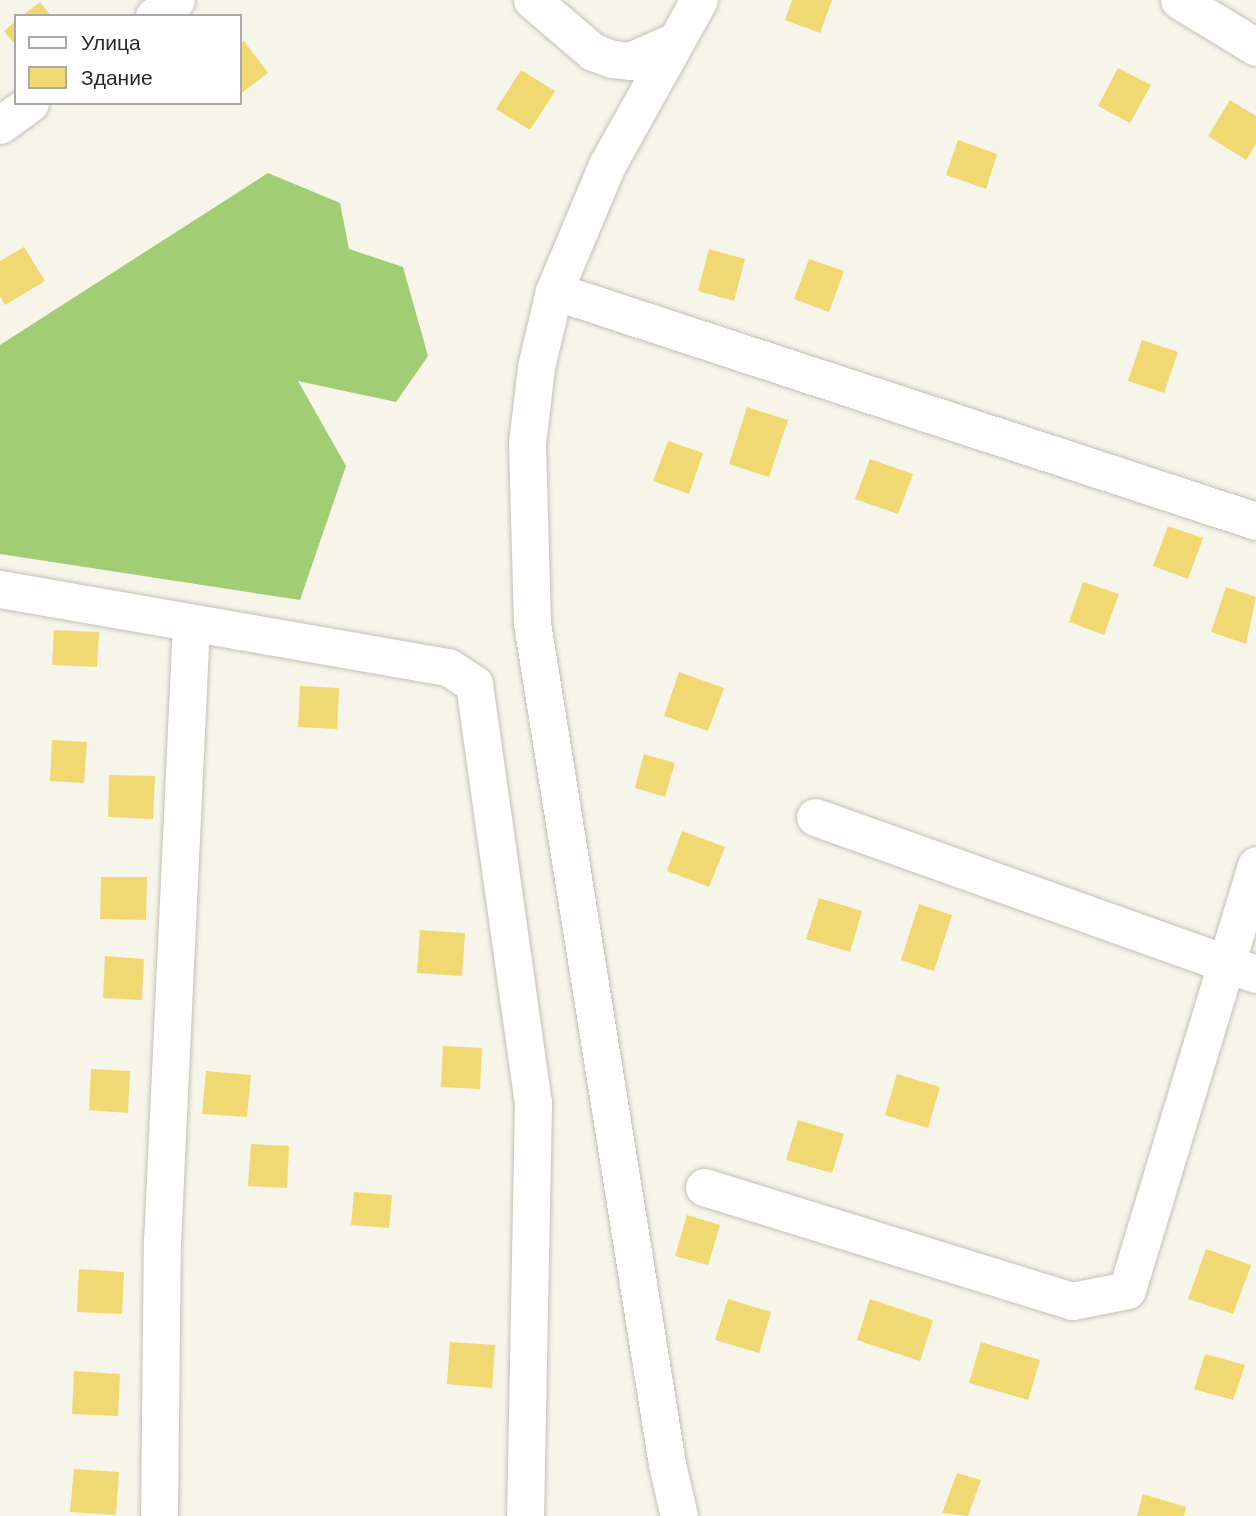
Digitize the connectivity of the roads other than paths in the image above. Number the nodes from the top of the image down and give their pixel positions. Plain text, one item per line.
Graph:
1 (176, 0) edge
2 (531, 0) edge
3 (699, 0) edge
4 (1179, 0) edge
5 (156, 14) edge
6 (675, 41) junction
7 (1256, 47) edge
8 (27, 105) edge
9 (0, 125) edge
10 (554, 290) junction
11 (1256, 521) edge
12 (0, 589) edge
13 (191, 622) junction
14 (815, 817) dead end
15 (1256, 865) edge
16 (1240, 969) edge
17 (704, 1187) dead end
18 (159, 1516) edge
19 (525, 1516) edge
20 (679, 1516) edge

1 - 5 street
2 - 6 street
3 - 6 street
4 - 7 street
6 - 10 street
8 - 9 street
10 - 11 street
10 - 20 street
12 - 13 street
13 - 18 street
13 - 19 street
14 - 16 street
15 - 16 street
16 - 17 street

